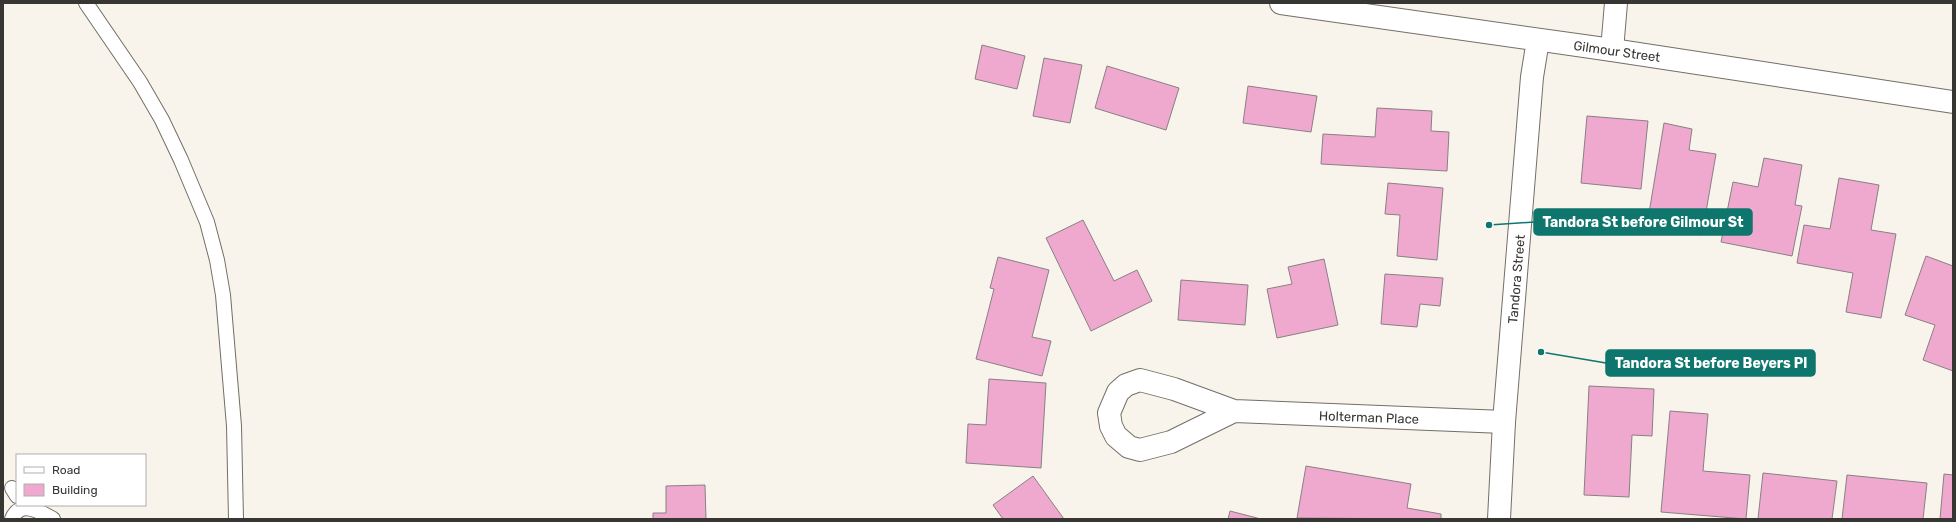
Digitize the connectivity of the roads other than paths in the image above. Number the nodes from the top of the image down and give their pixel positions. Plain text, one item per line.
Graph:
1 (86, 3) edge
2 (1281, 3) edge
3 (1616, 3) edge
4 (1538, 40) junction
5 (1612, 50) junction
6 (1953, 102) edge
7 (1234, 411) junction
8 (1504, 422) junction
9 (23, 507) edge
10 (12, 519) edge
11 (53, 519) edge
12 (236, 519) edge
13 (1499, 519) edge

1 - 12 lane
2 - 4 street, Gilmour Street
3 - 5 street
4 - 5 street, Gilmour Street
4 - 8 street, Tandora Street
5 - 6 street, Gilmour Street
7 - 7 street, Holterman Place
7 - 8 street, Holterman Place
8 - 13 street, Tandora Street
9 - 10 lane
9 - 11 lane

